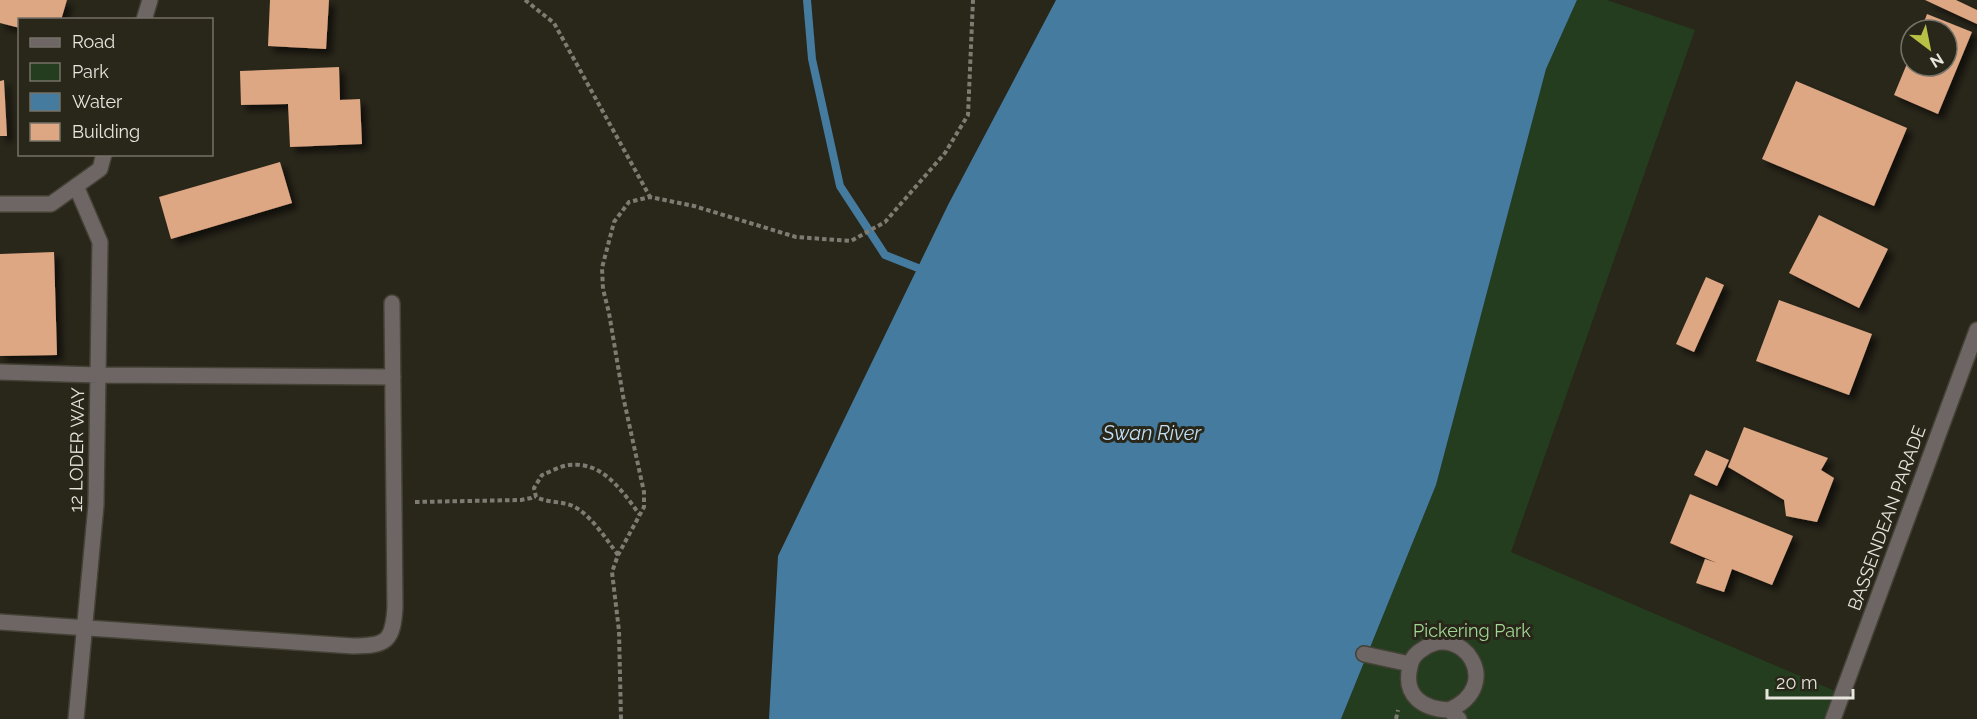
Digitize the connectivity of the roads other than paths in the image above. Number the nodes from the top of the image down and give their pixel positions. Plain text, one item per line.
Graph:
1 (150, 0) edge
2 (145, 18) edge
3 (104, 156) edge
4 (76, 186) junction
5 (0, 204) edge
6 (392, 303) dead end
7 (1977, 330) edge
8 (0, 372) edge
9 (98, 375) junction
10 (393, 377) junction
11 (0, 622) edge
12 (86, 627) junction
13 (1364, 654) dead end
14 (1410, 664) junction
15 (1454, 714) edge
16 (76, 719) edge
17 (1833, 719) edge

1 - 2 street
3 - 4 street
4 - 5 street
4 - 9 street, 12 LODER WAY
6 - 10 street
7 - 17 street, BASSENDEAN PARADE
8 - 9 street
9 - 10 street
9 - 12 street, 12 LODER WAY
10 - 12 street
11 - 12 street
12 - 16 street, 12 LODER WAY
13 - 14 street
14 - 15 street
14 - 15 street

